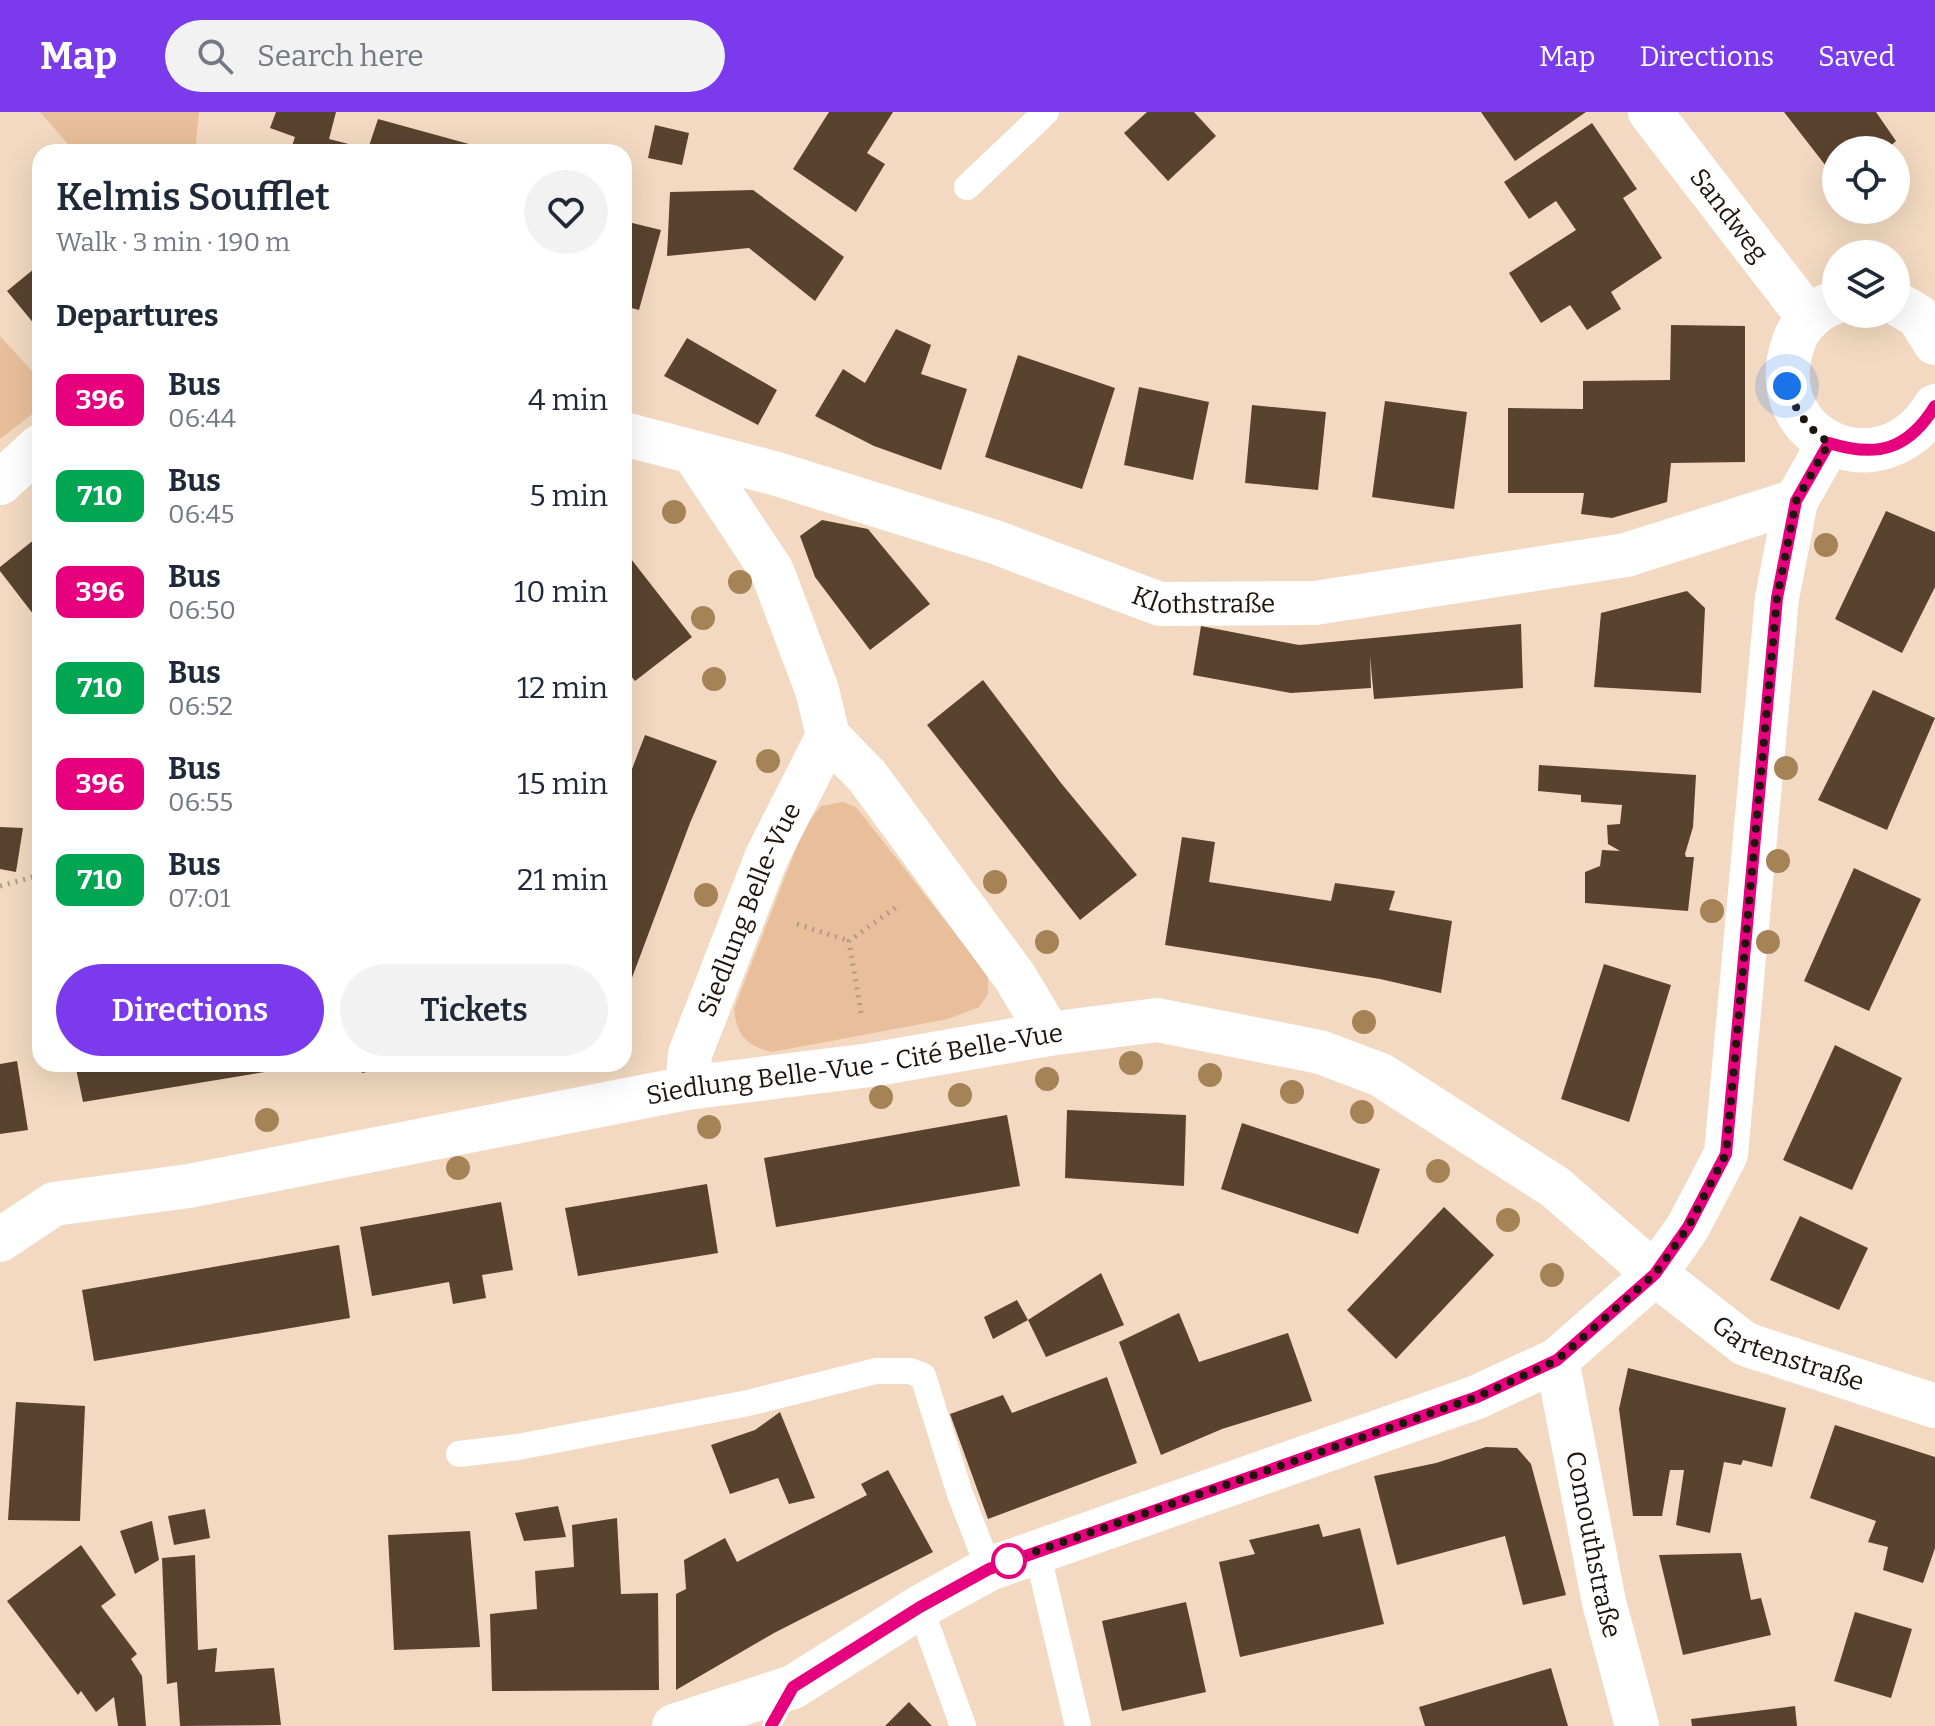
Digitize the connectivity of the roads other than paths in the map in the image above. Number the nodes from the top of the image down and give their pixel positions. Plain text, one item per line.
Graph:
1 (1046, 112) edge
2 (1650, 112) edge
3 (967, 187) dead end
4 (1822, 310) edge
5 (1935, 406) edge
6 (632, 436) edge
7 (1829, 443) junction
8 (693, 452) junction
9 (32, 453) edge
10 (0, 483) edge
11 (1796, 501) junction
12 (828, 736) junction
13 (1049, 1034) junction
14 (687, 1088) junction
15 (0, 1240) edge
16 (1655, 1274) junction
17 (1557, 1360) junction
18 (1935, 1406) edge
19 (459, 1454) dead end
20 (1037, 1551) junction
21 (989, 1569) junction
22 (920, 1607) junction
23 (793, 1687) junction
24 (674, 1726) edge
25 (771, 1726) edge
26 (963, 1726) edge
27 (1078, 1726) edge
28 (1637, 1726) edge

1 - 3 lane
2 - 4 street, Sandweg
4 - 7 street
5 - 7 street
6 - 8 street, Klothstraße
7 - 11 street
8 - 11 street, Klothstraße
8 - 12 street
9 - 10 street
11 - 16 street
12 - 13 street
12 - 14 street, Siedlung Belle-Vue
13 - 14 street, Siedlung Belle-Vue - Cité Belle-Vue
13 - 16 street, Siedlung Belle-Vue - Cité Belle-Vue
14 - 15 street, Siedlung Belle-Vue - Cité Belle-Vue
16 - 17 street
16 - 18 street, Gartenstraße
17 - 20 street
17 - 28 street, Comouthstraße
19 - 21 lane
20 - 21 street
20 - 27 lane
21 - 22 street
22 - 23 street
22 - 26 lane
23 - 24 street
23 - 25 street

